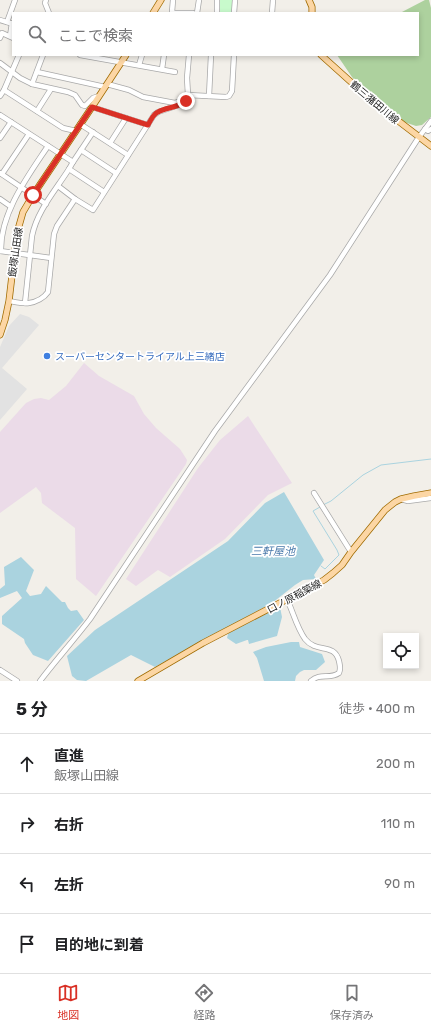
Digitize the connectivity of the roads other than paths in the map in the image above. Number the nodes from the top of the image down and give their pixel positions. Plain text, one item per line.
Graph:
1 (14, 0) edge
2 (46, 0) edge
3 (161, 0) edge
4 (173, 0) edge
5 (198, 0) edge
6 (217, 0) edge
7 (235, 0) edge
8 (273, 0) edge
9 (309, 0) edge
10 (12, 12) edge
11 (49, 12) edge
12 (154, 12) edge
13 (172, 12) edge
14 (197, 12) edge
15 (218, 12) edge
16 (234, 12) edge
17 (272, 12) edge
18 (312, 12) edge
19 (0, 20) edge
20 (11, 23) edge
21 (11, 37) edge
22 (0, 38) edge
23 (19, 56) edge
24 (44, 56) edge
25 (85, 56) edge
26 (114, 56) edge
27 (125, 56) edge
28 (142, 56) edge
29 (164, 56) edge
30 (189, 56) edge
31 (211, 56) edge
32 (234, 56) edge
33 (322, 56) edge
34 (112, 61) junction
35 (121, 62) junction
36 (0, 63) edge
37 (139, 65) junction
38 (162, 69) junction
39 (12, 72) junction
40 (37, 72) junction
41 (175, 72) dead end
42 (32, 84) junction
43 (106, 86) junction
44 (51, 89) junction
45 (4, 90) junction
46 (0, 96) edge
47 (99, 96) junction
48 (209, 96) junction
49 (187, 97) junction
50 (92, 107) junction
51 (37, 111) junction
52 (0, 115) edge
53 (126, 118) junction
54 (431, 121) edge
55 (11, 122) junction
56 (80, 124) junction
57 (148, 125) junction
58 (425, 129) junction
59 (431, 129) edge
60 (76, 131) junction
61 (93, 132) junction
62 (29, 134) junction
63 (419, 137) junction
64 (0, 138) edge
65 (110, 143) junction
66 (48, 146) junction
67 (431, 146) edge
68 (81, 150) junction
69 (61, 154) junction
70 (128, 155) junction
71 (73, 162) junction
72 (69, 169) junction
73 (116, 173) junction
74 (1, 174) edge
75 (58, 186) junction
76 (21, 187) junction
77 (104, 192) junction
78 (33, 195) junction
79 (0, 199) edge
80 (75, 199) junction
81 (46, 204) junction
82 (10, 206) junction
83 (2, 226) edge
84 (0, 251) edge
85 (14, 253) junction
86 (30, 255) junction
87 (51, 258) junction
88 (9, 301) junction
89 (24, 303) junction
90 (0, 336) edge
91 (314, 493) dead end
92 (431, 493) edge
93 (431, 498) edge
94 (401, 499) junction
95 (351, 552) junction
96 (287, 600) junction
97 (0, 670) edge
98 (17, 681) edge
99 (40, 681) edge
100 (138, 681) edge
101 (311, 681) edge

1 - 10 street
2 - 11 street
3 - 12 main road
4 - 13 street
5 - 14 street
6 - 15 street
7 - 16 street
8 - 17 street
9 - 18 main road
19 - 20 street
20 - 21 street
21 - 22 street
23 - 39 street
24 - 40 street
25 - 34 street
26 - 34 street
27 - 35 main road, 飯塚山田線
28 - 37 street
29 - 38 street
30 - 49 street
31 - 48 street
32 - 48 street
33 - 63 main road, 鶴三潴田川線
34 - 35 street
35 - 37 street
35 - 43 main road, 飯塚山田線
36 - 39 street
37 - 38 street
38 - 41 street
39 - 42 street
39 - 45 street
40 - 42 street
40 - 43 street
42 - 44 street
43 - 47 main road, 飯塚山田線
43 - 49 street
44 - 47 street
44 - 51 street
45 - 46 street
45 - 51 street
47 - 50 main road, 飯塚山田線
48 - 49 street
49 - 57 street
50 - 53 street
50 - 56 main road, 飯塚山田線
51 - 60 street
52 - 55 street
53 - 57 street
53 - 65 street
54 - 58 street
55 - 62 street
55 - 64 street
56 - 60 main road, 飯塚山田線
56 - 61 street
57 - 70 street
58 - 59 street
58 - 63 street
60 - 69 main road, 飯塚山田線
61 - 65 street
61 - 68 street
62 - 66 street
62 - 74 street
63 - 67 main road, 鶴三潴田川線
63 - 99 street
65 - 70 street
66 - 69 street
66 - 76 street
68 - 71 street
68 - 73 street
69 - 71 street
69 - 78 main road, 飯塚山田線
70 - 73 street
71 - 72 street
72 - 75 street
72 - 77 street
73 - 77 street
74 - 76 street
75 - 80 street
75 - 81 street
76 - 78 street
76 - 82 street
77 - 80 street
78 - 81 street
78 - 85 main road, 飯塚山田線
79 - 82 street
80 - 87 street
81 - 86 street
82 - 83 street
83 - 84 street
84 - 85 street
85 - 86 street
85 - 88 main road, 飯塚山田線
86 - 87 street
86 - 89 street
87 - 89 street
88 - 89 street
88 - 90 main road, 飯塚山田線
91 - 95 street
92 - 94 main road, 口ノ原稲築線
93 - 94 street
94 - 95 main road, 口ノ原稲築線
95 - 96 main road, 口ノ原稲築線
96 - 100 main road, 口ノ原稲築線
96 - 101 street
97 - 98 street

